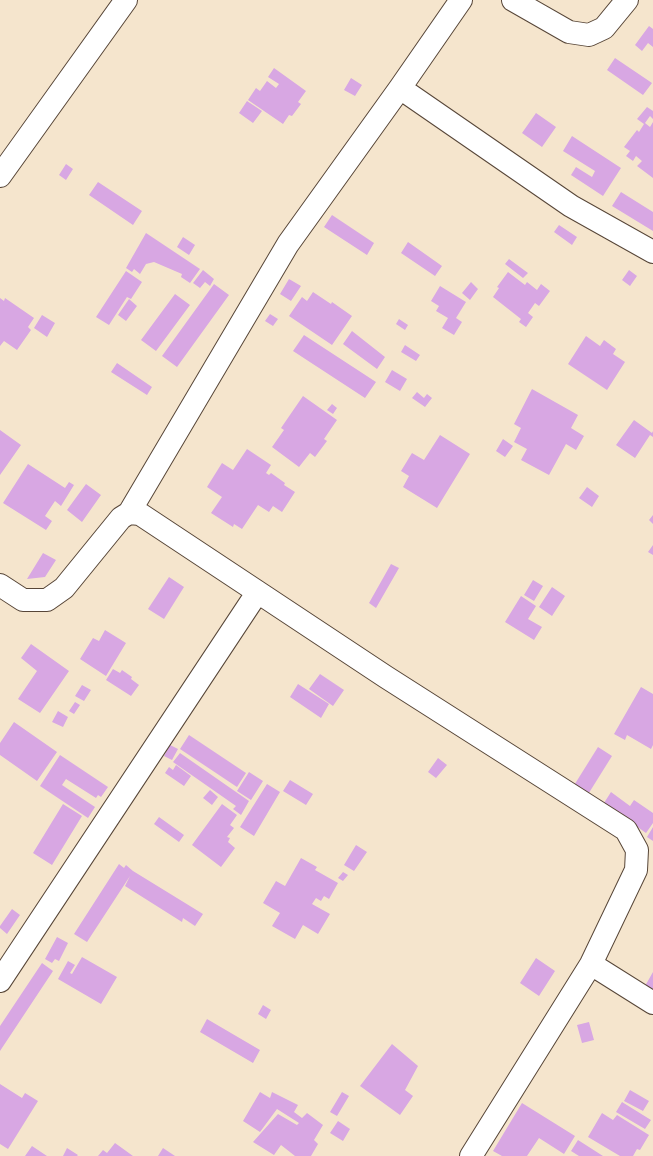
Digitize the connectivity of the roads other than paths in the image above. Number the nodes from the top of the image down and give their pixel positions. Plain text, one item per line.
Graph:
1 (126, 0) edge
2 (461, 0) edge
3 (513, 0) edge
4 (627, 0) edge
5 (400, 88) junction
6 (0, 176) edge
7 (653, 252) edge
8 (129, 513) junction
9 (0, 585) edge
10 (257, 592) junction
11 (591, 964) junction
12 (0, 981) edge
13 (653, 1003) edge
14 (471, 1156) edge

1 - 6 street
2 - 5 street
3 - 4 street
5 - 7 street
5 - 8 street
8 - 9 street
8 - 10 street
10 - 11 street
10 - 12 street
11 - 13 street
11 - 14 street

